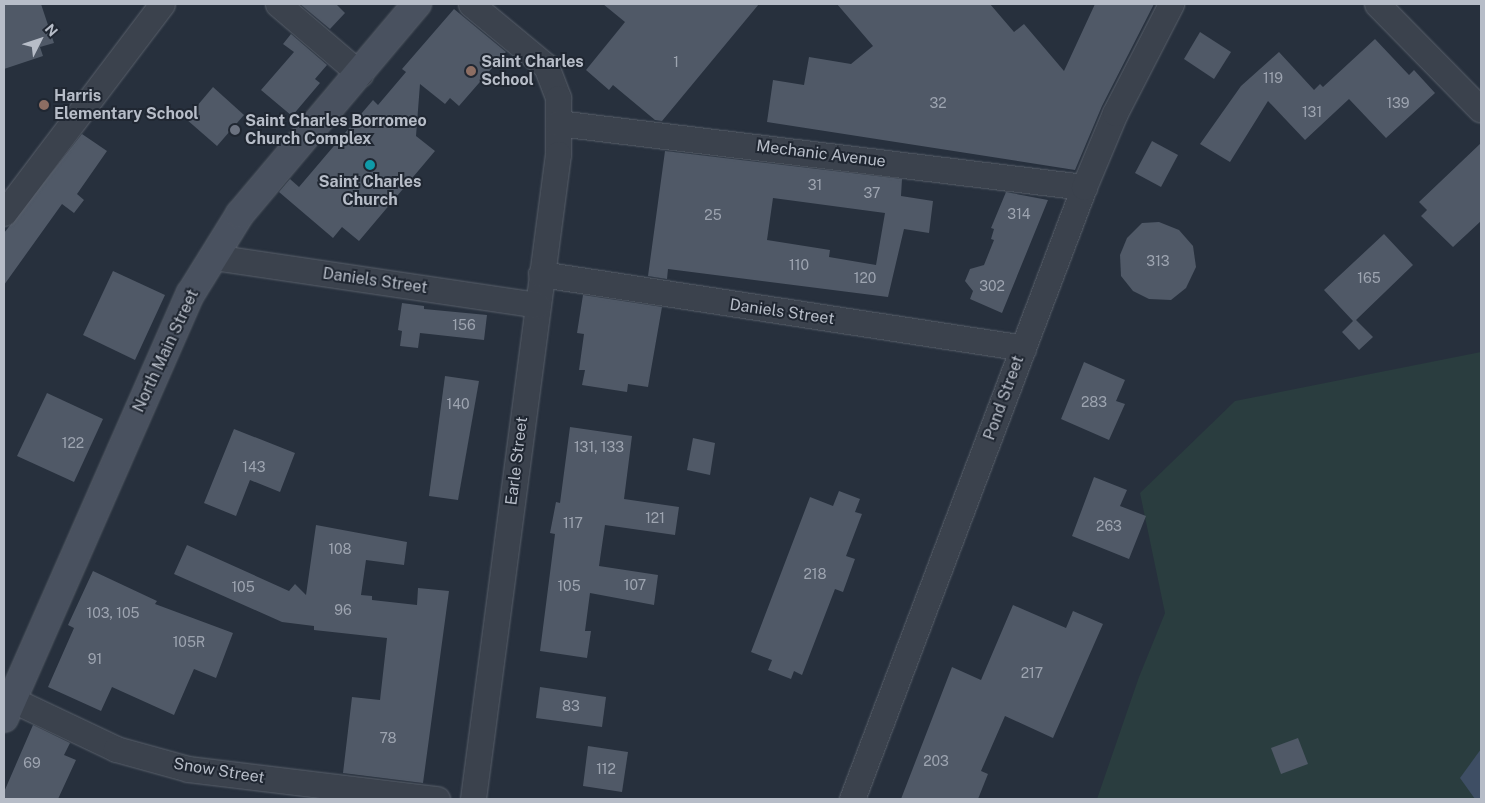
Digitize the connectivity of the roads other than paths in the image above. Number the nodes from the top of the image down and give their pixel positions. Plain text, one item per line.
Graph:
1 (162, 4) edge
2 (278, 4) edge
3 (417, 4) edge
4 (471, 4) edge
5 (1171, 4) edge
6 (1378, 4) edge
7 (360, 74) junction
8 (1481, 110) edge
9 (558, 123) junction
10 (1084, 187) junction
11 (4, 213) edge
12 (213, 257) junction
13 (541, 274) junction
14 (537, 305) junction
15 (1023, 348) junction
16 (8, 709) edge
17 (437, 799) edge
18 (473, 799) edge
19 (852, 799) edge

1 - 11 street
2 - 7 street
3 - 7 street, North Main Street
4 - 9 street, Earle Street
5 - 10 street, Pond Street
6 - 8 street
7 - 12 street, North Main Street
9 - 10 street, Mechanic Avenue
9 - 13 street, Earle Street
10 - 15 street, Pond Street
12 - 14 street, Daniels Street
12 - 16 street, North Main Street
13 - 14 street, Earle Street
13 - 15 street, Daniels Street
14 - 18 street, Earle Street
15 - 19 street, Pond Street
16 - 17 street, Snow Street

